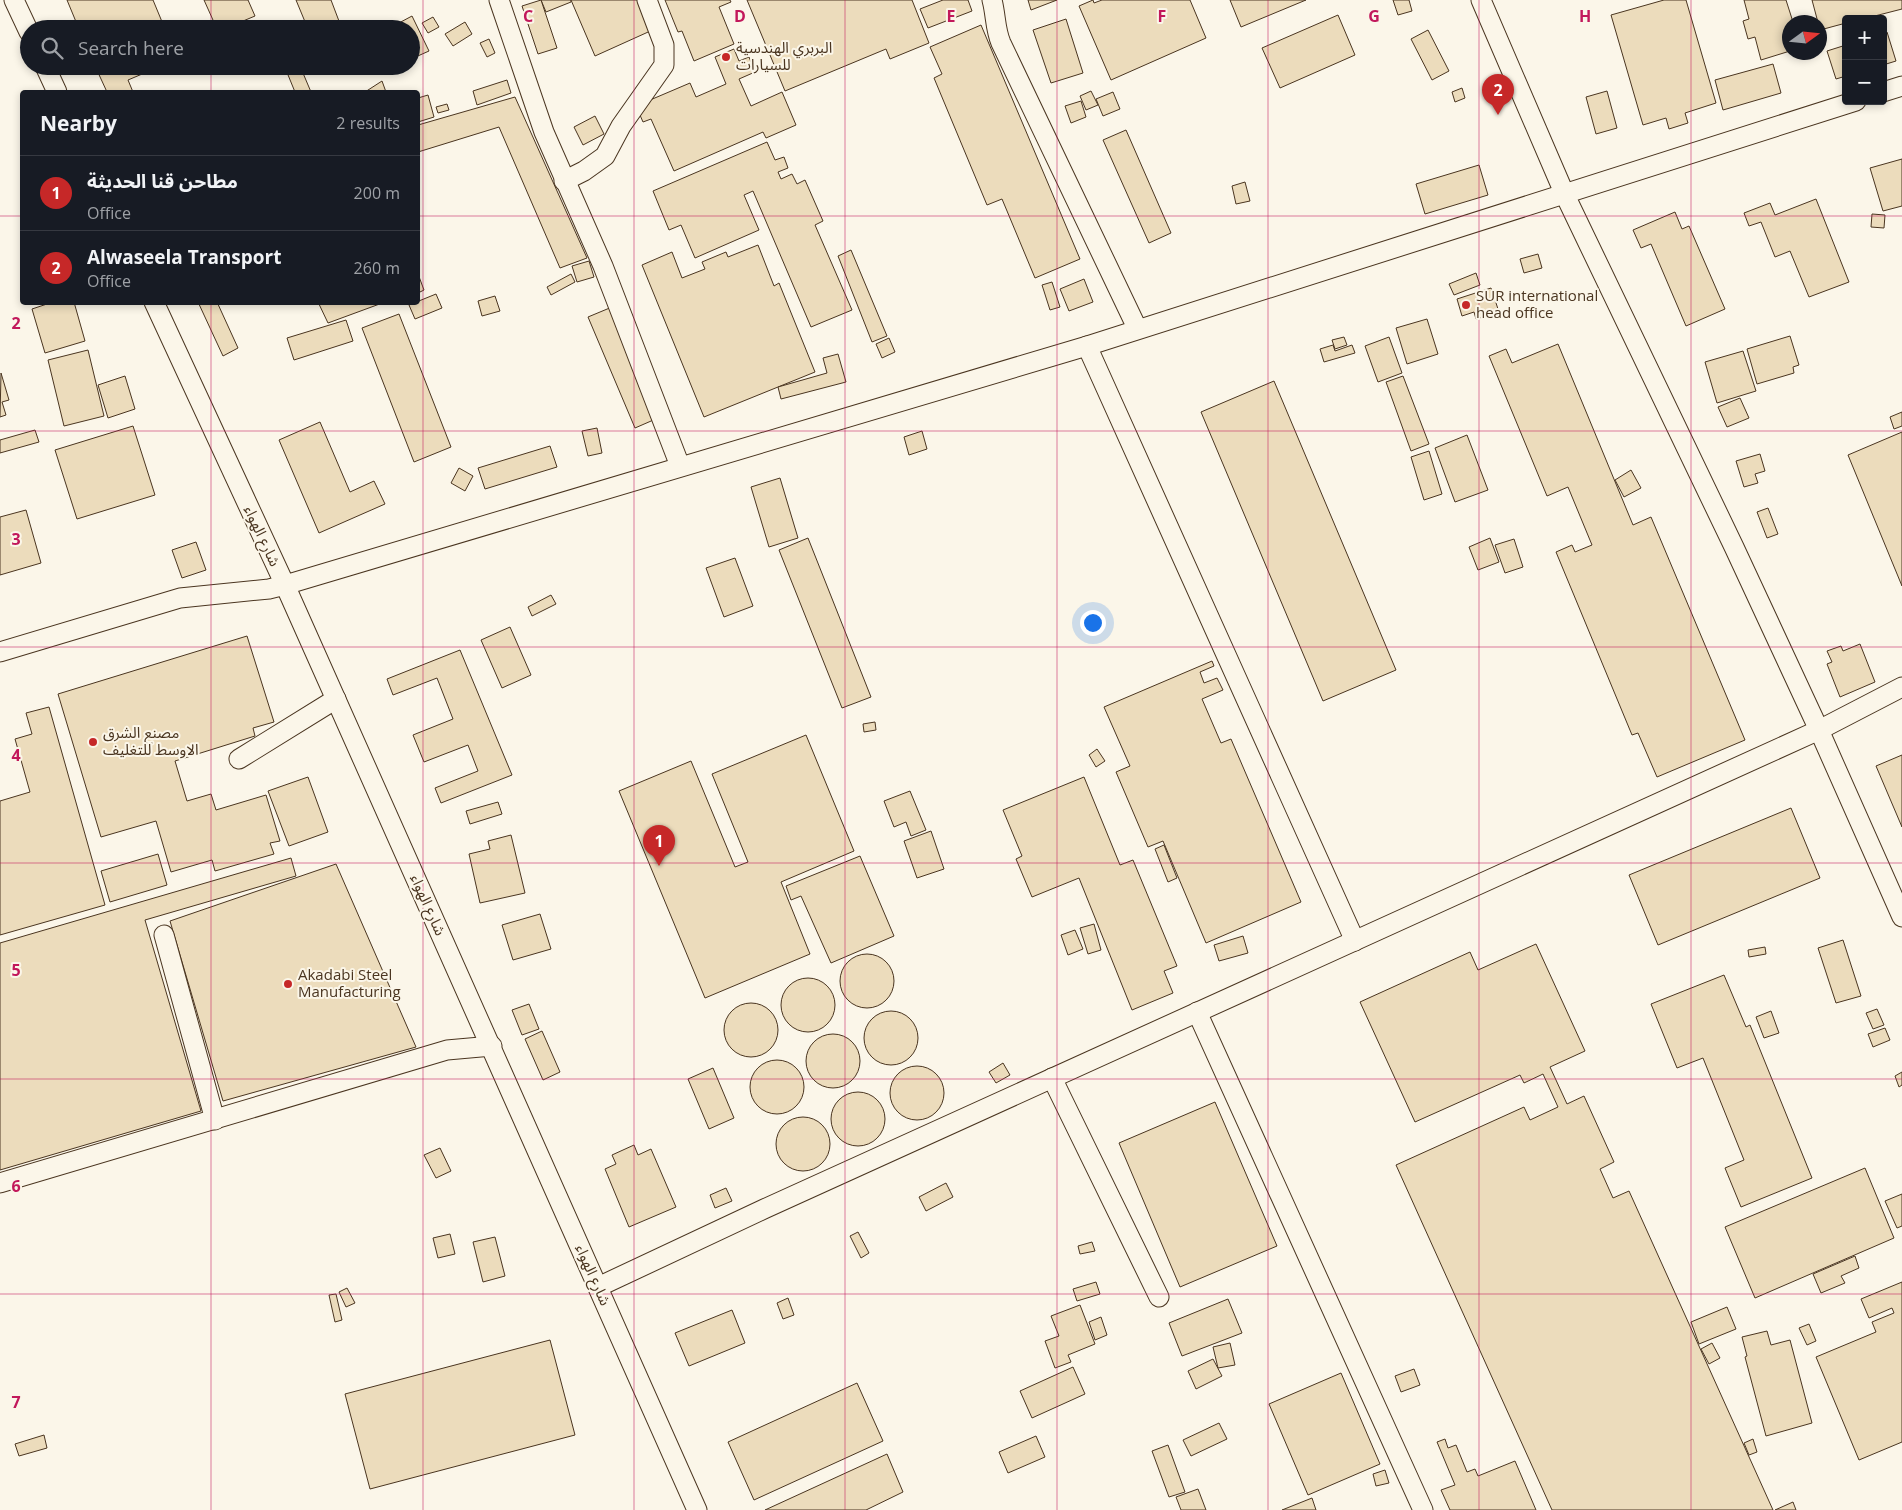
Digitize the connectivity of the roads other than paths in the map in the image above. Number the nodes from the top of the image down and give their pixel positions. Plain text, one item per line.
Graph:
1 (14, 0) edge
2 (499, 0) edge
3 (647, 0) edge
4 (992, 0) edge
5 (1481, 0) edge
6 (23, 20) edge
7 (49, 75) edge
8 (1902, 86) edge
9 (56, 90) edge
10 (1887, 91) edge
11 (1844, 105) edge
12 (564, 181) junction
13 (1565, 195) junction
14 (155, 305) edge
15 (1137, 328) junction
16 (1087, 346) junction
17 (680, 466) junction
18 (285, 585) junction
19 (0, 652) edge
20 (1902, 686) edge
21 (336, 699) junction
22 (1819, 730) junction
23 (239, 759) dead end
24 (1902, 917) edge
25 (164, 935) dead end
26 (1355, 940) junction
27 (1197, 1012) junction
28 (492, 1046) junction
29 (1052, 1078) junction
30 (215, 1120) junction
31 (0, 1183) edge
32 (598, 1287) junction
33 (1158, 1297) dead end
34 (697, 1510) edge
35 (1423, 1510) edge

1 - 6 street
2 - 12 street
3 - 12 street
4 - 15 street
5 - 13 street
7 - 9 street
8 - 10 street
11 - 13 street
12 - 17 street
13 - 15 street
13 - 22 street
14 - 18 street, شارع الهواء
15 - 16 street
16 - 17 street
16 - 26 street
17 - 18 street
18 - 19 street
18 - 21 street, شارع الهواء
20 - 22 street
21 - 23 street
21 - 28 street, شارع الهواء
22 - 24 street
22 - 26 street
25 - 30 street
26 - 27 street
27 - 29 street
27 - 35 street
28 - 30 street
28 - 32 street, شارع الهواء
29 - 32 street
29 - 33 street
30 - 31 street
32 - 34 street, شارع الهواء

